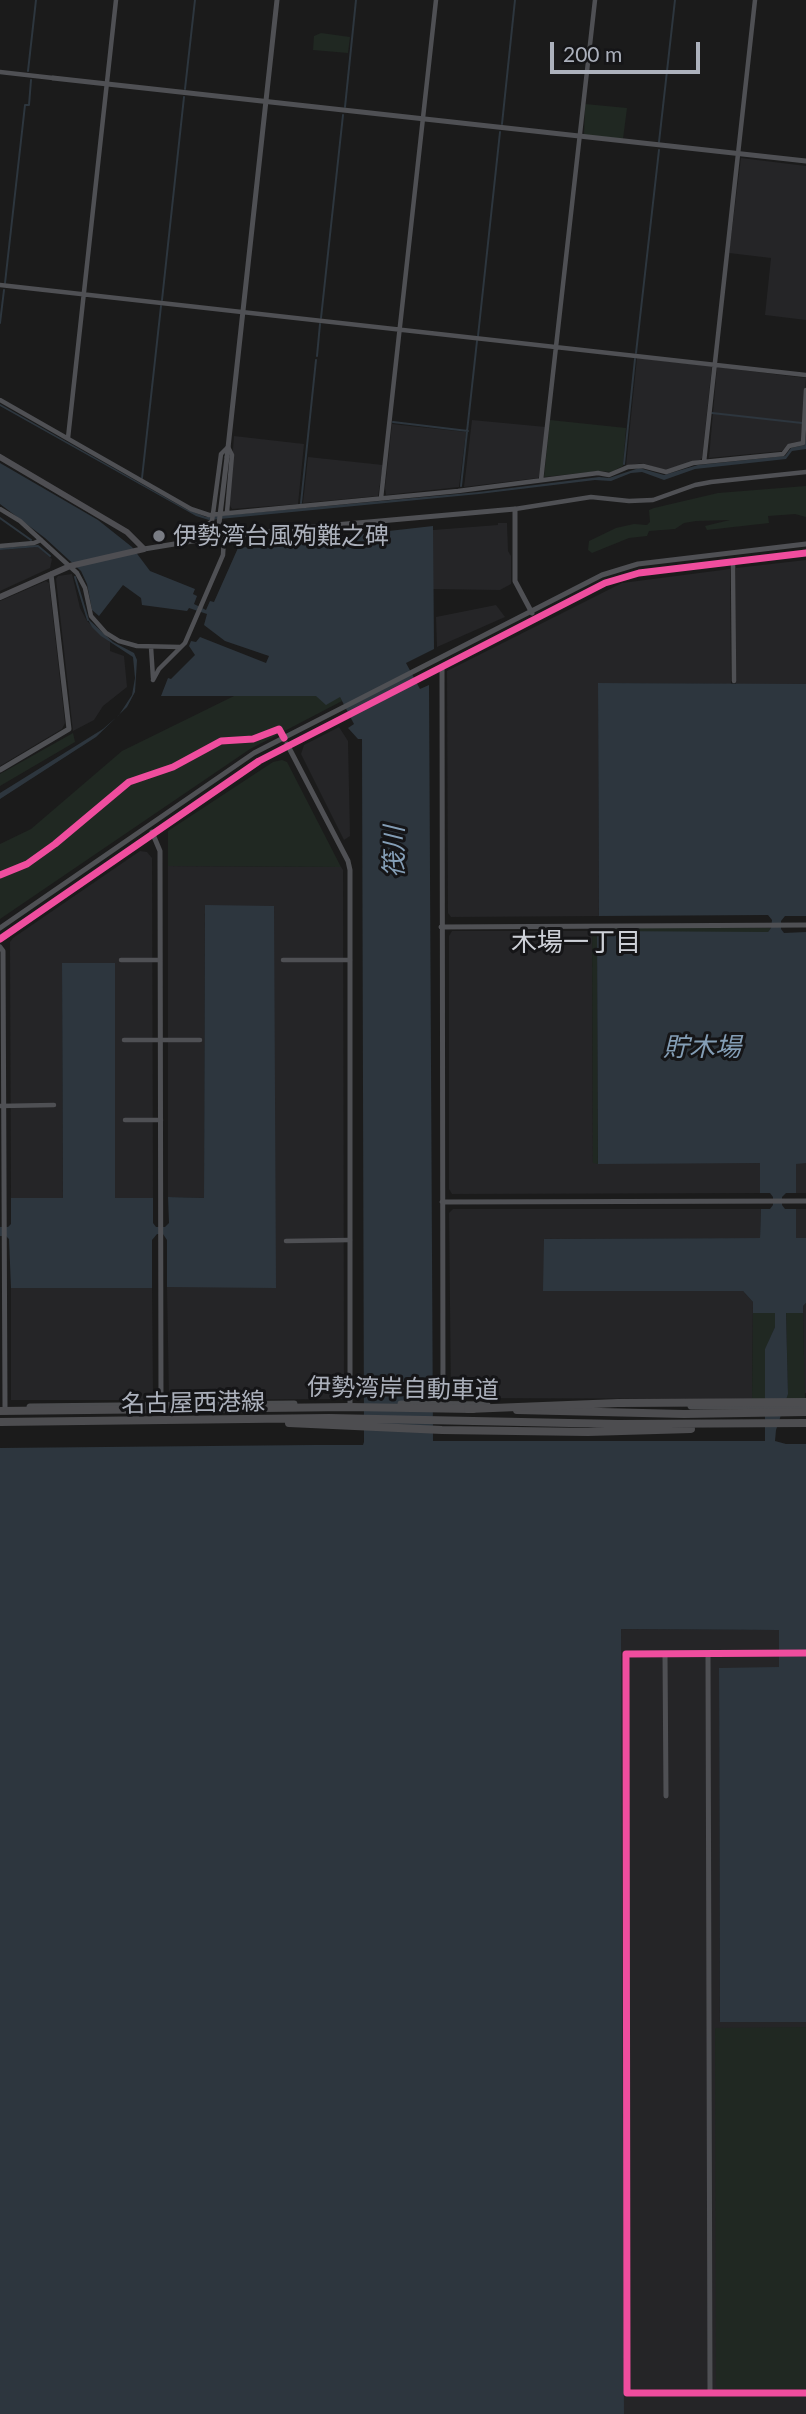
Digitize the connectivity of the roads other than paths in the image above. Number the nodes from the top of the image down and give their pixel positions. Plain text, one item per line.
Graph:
1 (116, 0) edge
2 (276, 0) edge
3 (436, 0) edge
4 (595, 0) edge
5 (755, 0) edge
6 (0, 72) edge
7 (53, 78) joint
8 (107, 84) junction
9 (265, 102) junction
10 (423, 120) junction
11 (580, 137) junction
12 (739, 154) junction
13 (806, 161) edge
14 (0, 285) edge
15 (84, 295) junction
16 (243, 312) junction
17 (399, 330) junction
18 (556, 347) junction
19 (715, 365) junction
20 (806, 375) edge
21 (806, 390) edge
22 (0, 400) edge
23 (68, 438) junction
24 (228, 447) junction
25 (0, 457) edge
26 (704, 462) junction
27 (806, 472) edge
28 (541, 480) junction
29 (381, 498) junction
30 (0, 509) edge
31 (514, 509) junction
32 (227, 512) junction
33 (213, 517) junction
34 (220, 535) junction
35 (41, 540) junction
36 (186, 542) junction
37 (806, 544) edge
38 (0, 547) edge
39 (141, 550) junction
40 (806, 553) edge
41 (733, 562) junction
42 (70, 566) junction
43 (51, 574) junction
44 (0, 597) edge
45 (531, 611) junction
46 (535, 619) junction
47 (151, 647) junction
48 (180, 647) junction
49 (442, 657) junction
50 (442, 667) junction
51 (734, 681) dead end
52 (284, 738) junction
53 (289, 746) junction
54 (0, 770) edge
55 (149, 826) junction
56 (153, 834) junction
57 (803, 925) edge
58 (441, 927) junction
59 (0, 928) edge
60 (0, 939) edge
61 (0, 947) edge
62 (121, 960) dead end
63 (160, 960) junction
64 (283, 960) dead end
65 (351, 960) junction
66 (124, 1040) dead end
67 (160, 1040) junction
68 (200, 1040) dead end
69 (54, 1105) dead end
70 (1, 1106) edge
71 (125, 1120) dead end
72 (160, 1120) junction
73 (805, 1201) edge
74 (442, 1202) junction
75 (350, 1240) junction
76 (286, 1241) dead end
77 (161, 1404) junction
78 (350, 1404) junction
79 (443, 1404) junction
80 (806, 1407) edge
81 (2, 1409) edge
82 (175, 1419) junction
83 (753, 1422) junction
84 (804, 1423) edge
85 (0, 1424) edge
86 (806, 1653) edge
87 (665, 1654) junction
88 (708, 1654) junction
89 (666, 1796) dead end
90 (710, 2393) junction
91 (806, 2393) edge

1 - 8 street
2 - 9 street
3 - 10 street
4 - 11 street
5 - 12 street
6 - 7 street
7 - 8 street
8 - 9 street
8 - 15 street
9 - 10 street
9 - 16 street
10 - 11 street
10 - 17 street
11 - 12 street
11 - 18 street
12 - 13 street
12 - 19 street
14 - 15 street
15 - 16 street
15 - 23 street
16 - 17 street
16 - 24 street
17 - 18 street
17 - 29 street
18 - 19 street
18 - 28 street
19 - 20 street
19 - 26 street
21 - 26 street
22 - 23 street
23 - 33 street
24 - 32 street
24 - 33 street
24 - 34 street, bridge
25 - 39 main road
26 - 28 street
27 - 31 street
28 - 29 street
29 - 32 street
30 - 35 street
31 - 34 street
31 - 45 street
32 - 33 street
33 - 36 street
34 - 36 street
34 - 48 street
35 - 38 street
35 - 42 street
36 - 39 street
37 - 45 street
39 - 42 main road
40 - 41 street
41 - 46 street
41 - 51 street
42 - 43 main road
42 - 47 street
43 - 44 main road
43 - 54 street
45 - 46 street
45 - 49 street
46 - 50 street
47 - 48 street
47 - 48 street
49 - 50 street
49 - 52 street
50 - 53 street
50 - 58 street
52 - 53 street
52 - 55 street
53 - 56 street
53 - 65 street
55 - 56 street
55 - 59 street
56 - 60 street
56 - 63 street
57 - 58 street
58 - 74 street
61 - 70 street
62 - 63 street
63 - 67 street
64 - 65 street
65 - 75 street
66 - 67 street
67 - 68 street
67 - 72 street
69 - 70 street
70 - 81 street
71 - 72 street
72 - 77 street
73 - 74 street
74 - 79 street
75 - 76 street
75 - 78 street
77 - 78 main road, 名古屋西港線
77 - 81 main road, 名古屋西港線
78 - 79 main road, 名古屋西港線
79 - 80 main road, 名古屋西港線, bridge
80 - 81 highway, 伊勢湾岸自動車道, bridge
82 - 83 highway, 伊勢湾岸自動車道, bridge
82 - 83 highway, bridge
82 - 85 highway, 伊勢湾岸自動車道, bridge
83 - 84 highway, 伊勢湾岸自動車道, bridge
83 - 85 main road, 名古屋西港線, bridge
86 - 88 street
87 - 88 street
87 - 89 street
87 - 90 street
88 - 90 street
90 - 91 street

